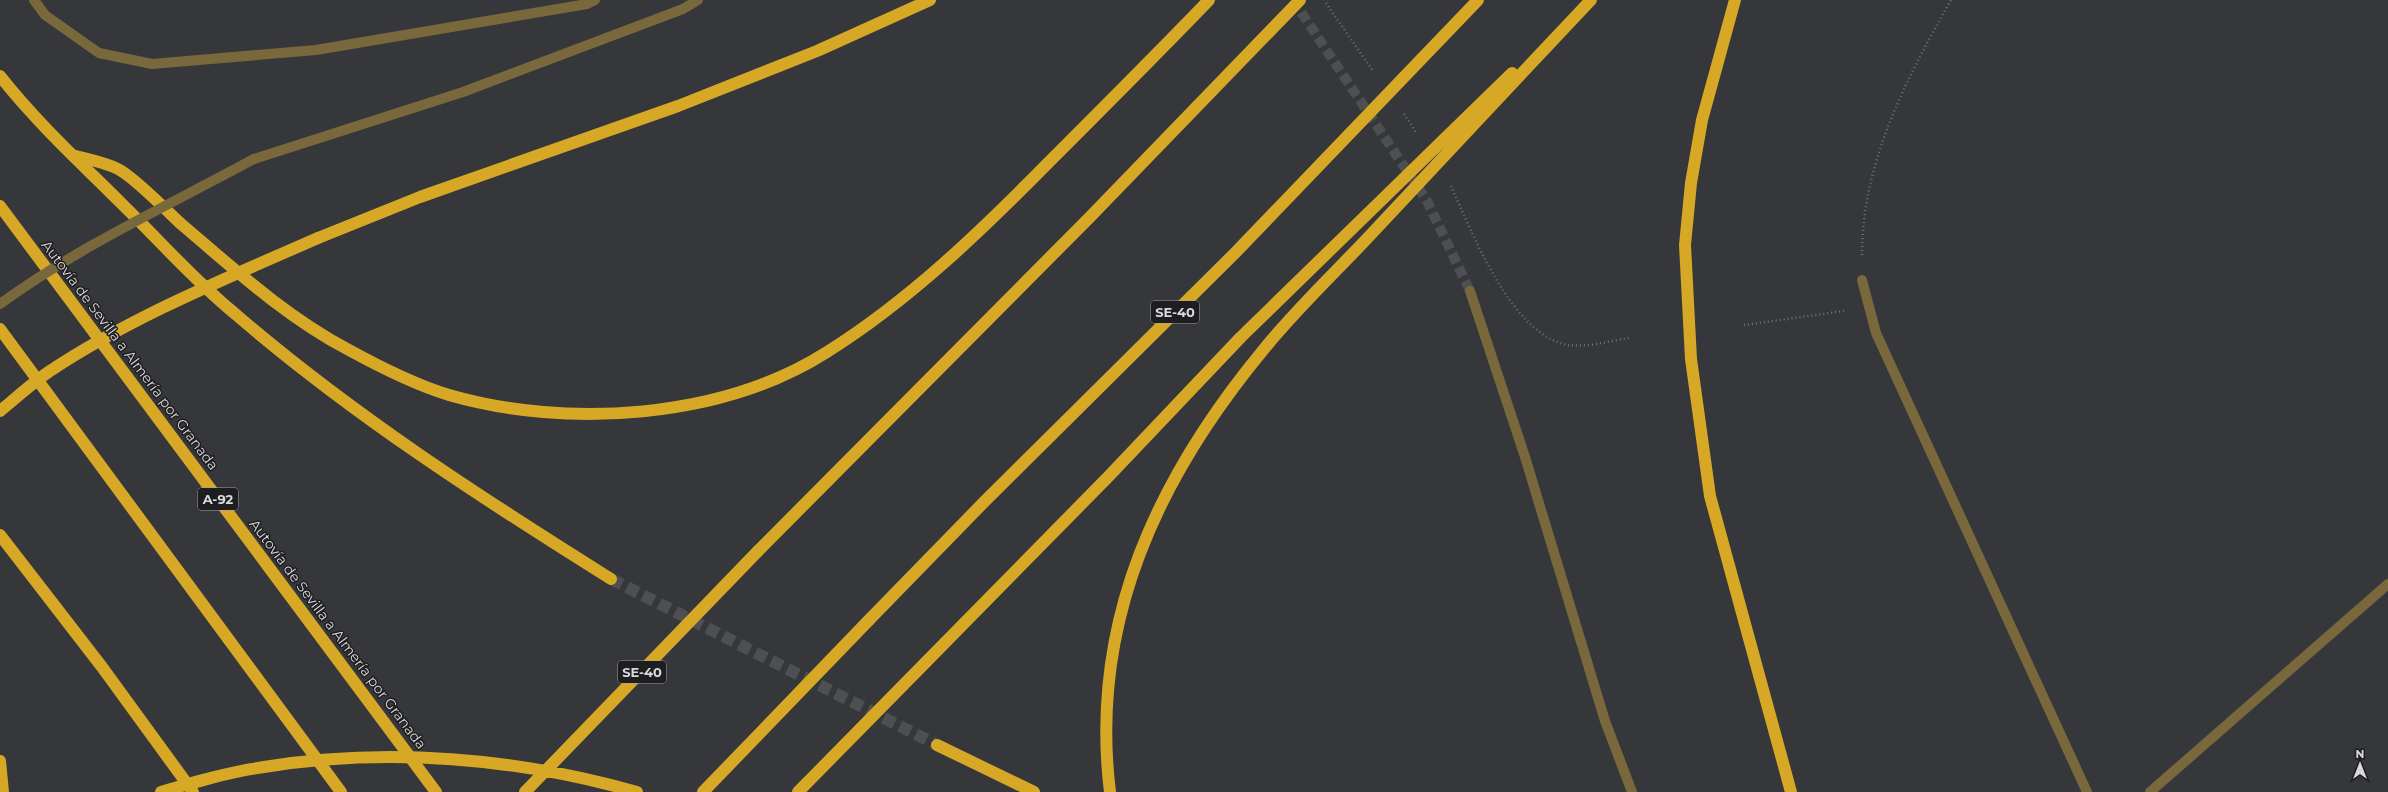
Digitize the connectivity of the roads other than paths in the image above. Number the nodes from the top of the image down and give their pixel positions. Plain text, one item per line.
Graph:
1 (34, 0) edge
2 (595, 0) edge
3 (693, 0) edge
4 (698, 0) edge
5 (930, 0) edge
6 (1210, 0) edge
7 (1300, 0) edge
8 (1478, 0) edge
9 (1586, 0) edge
10 (1590, 0) edge
11 (1735, 0) edge
12 (683, 9) junction
13 (0, 76) edge
14 (72, 155) junction
15 (0, 206) edge
16 (1862, 280) road end
17 (1470, 291) tunnel mouth
18 (0, 304) edge
19 (0, 329) edge
20 (0, 411) edge
21 (0, 535) edge
22 (611, 579) tunnel mouth
23 (2388, 584) edge
24 (937, 745) tunnel mouth
25 (0, 761) edge
26 (3, 792) edge
27 (161, 792) edge
28 (193, 792) edge
29 (341, 792) edge
30 (436, 792) edge
31 (525, 792) edge
32 (637, 792) edge
33 (704, 792) edge
34 (798, 792) edge
35 (1034, 792) edge
36 (1110, 792) edge
37 (1632, 792) edge
38 (1791, 792) edge
39 (2087, 792) edge
40 (2150, 792) edge

1 - 2 street
3 - 12 street
4 - 12 street
5 - 20 highway, bridge
6 - 14 highway
7 - 31 highway, SE-40, bridge
8 - 33 highway, SE-40, bridge
9 - 34 highway, bridge
10 - 36 highway
11 - 38 highway
12 - 18 street, bridge
13 - 14 highway
14 - 22 highway
15 - 30 highway, Autovía de Sevilla a Almería por Granada / A-92
16 - 39 street
17 - 37 street
19 - 29 highway
21 - 28 highway
23 - 40 street
24 - 35 highway
25 - 26 highway
27 - 32 highway, bridge

